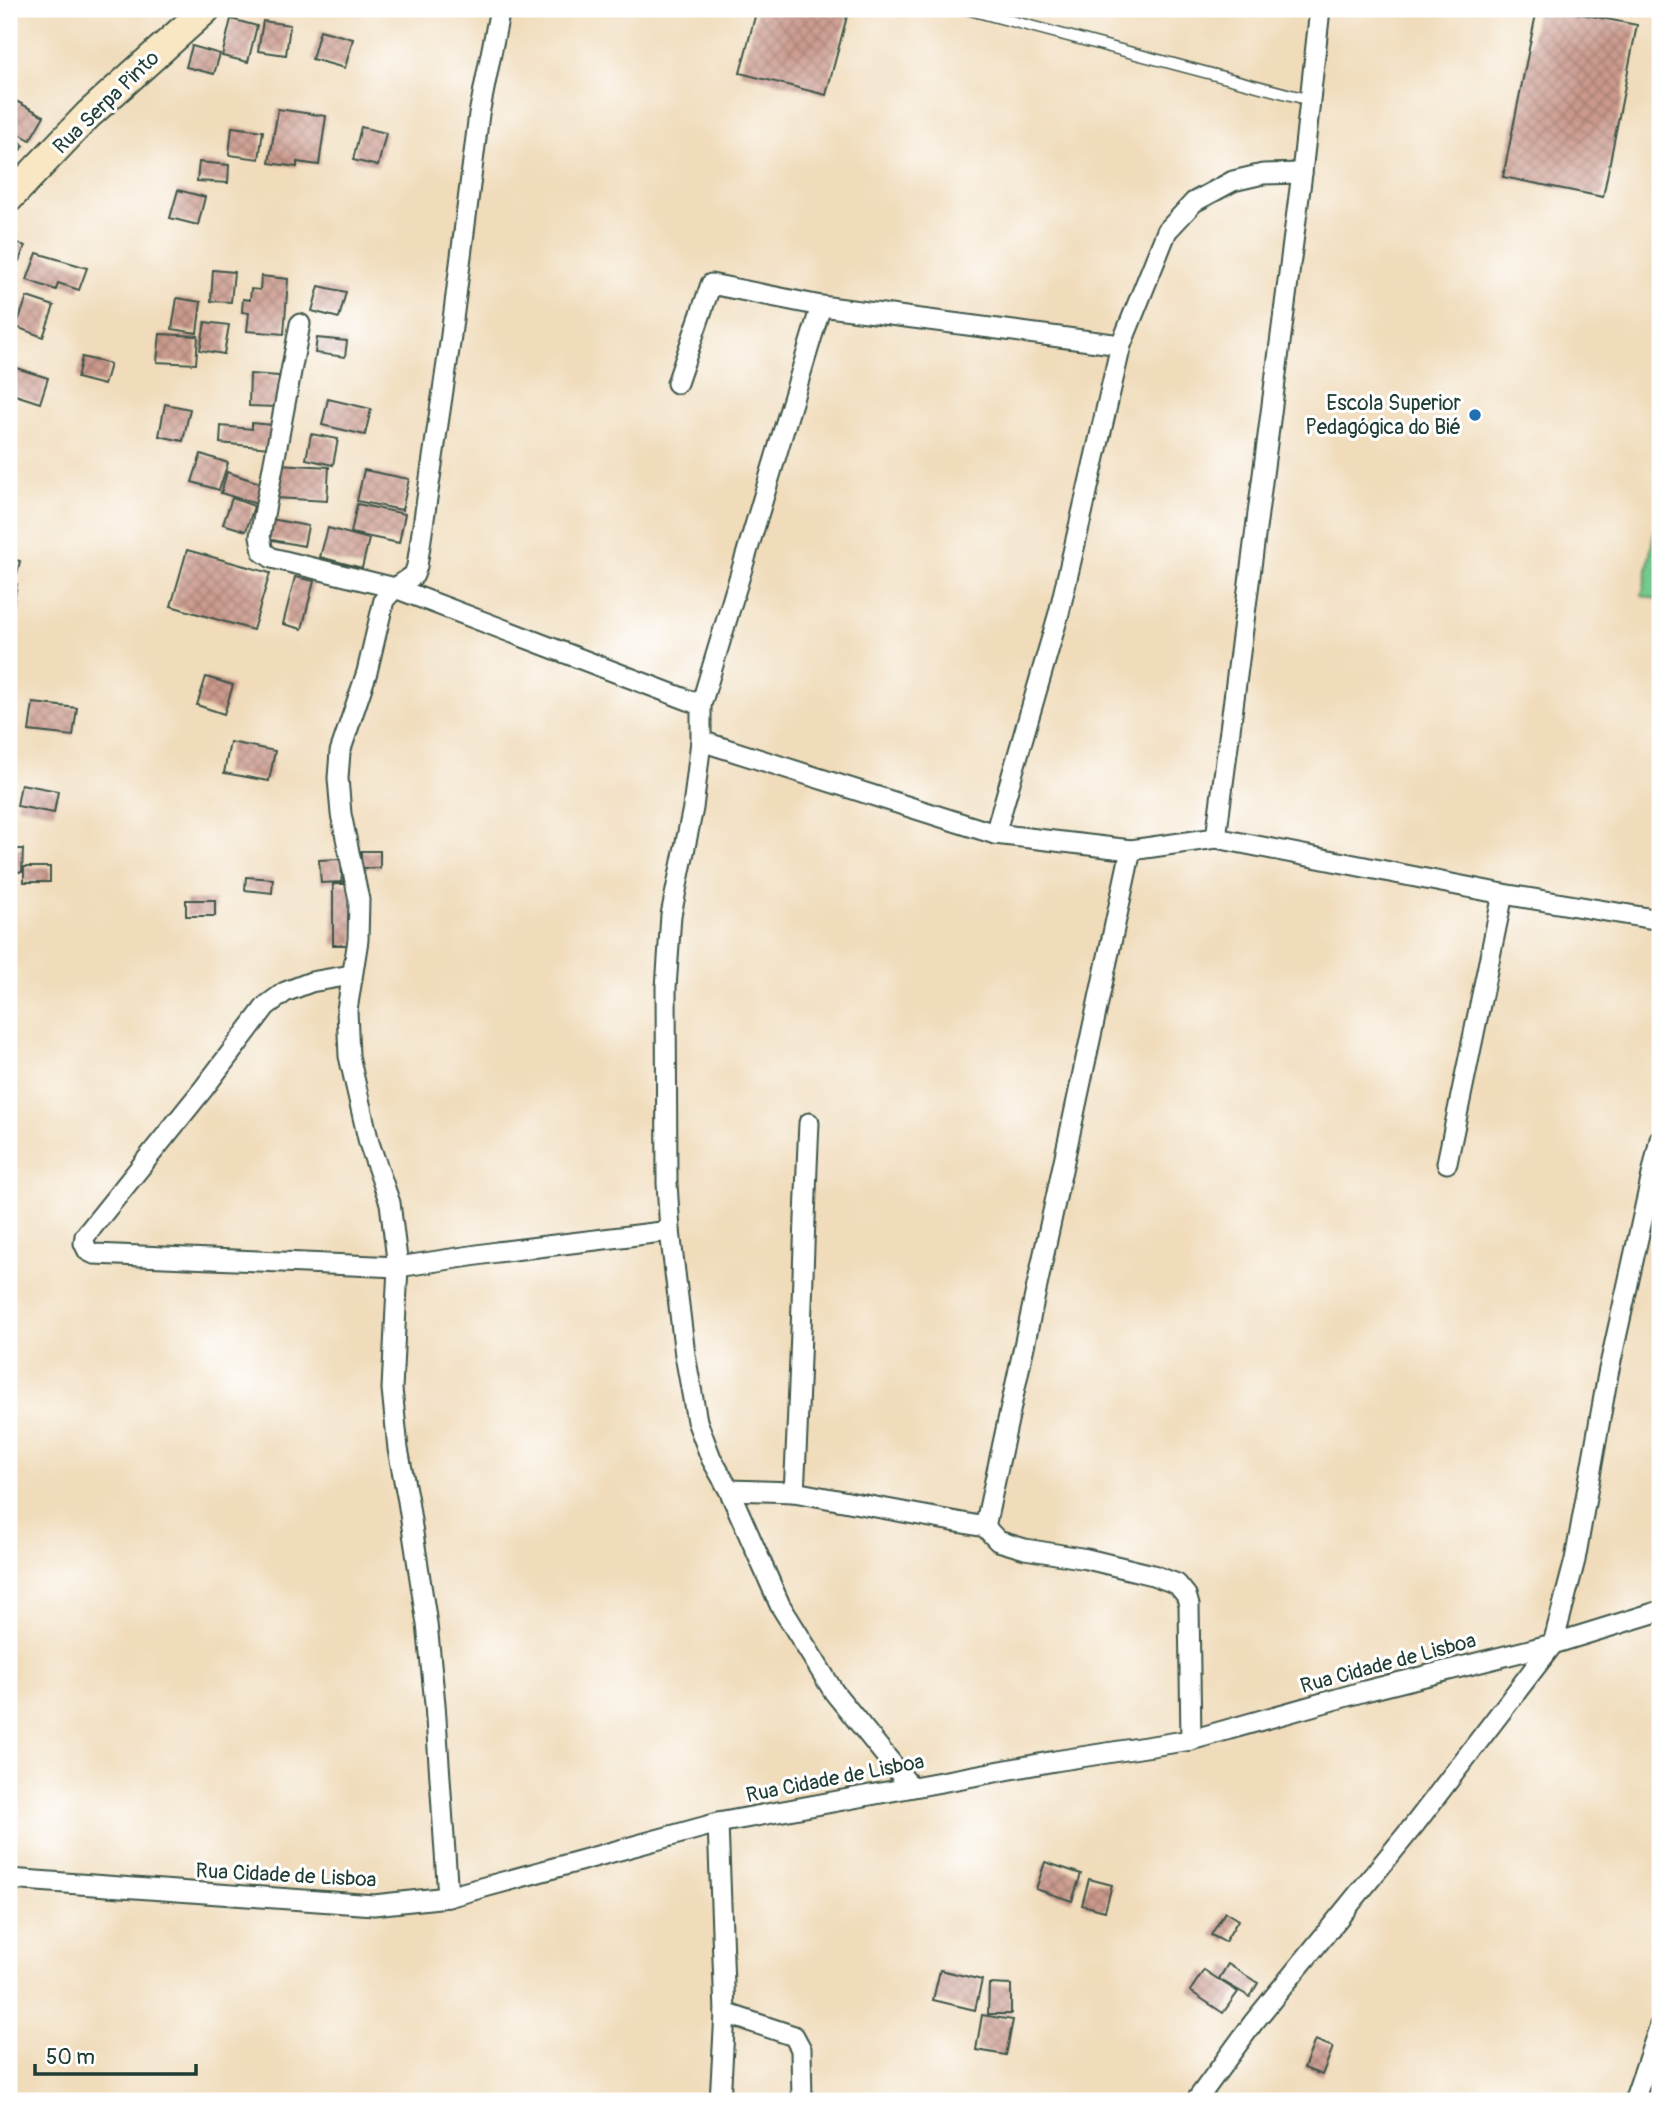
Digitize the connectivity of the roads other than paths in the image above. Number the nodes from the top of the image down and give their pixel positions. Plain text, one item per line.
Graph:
1 (206, 9) edge
2 (500, 9) edge
3 (965, 9) edge
4 (1320, 9) edge
5 (1310, 100) junction
6 (1302, 173) junction
7 (9, 198) edge
8 (821, 306) junction
9 (300, 324) dead end
10 (1121, 345) junction
11 (677, 383) dead end
12 (395, 588) junction
13 (701, 705) junction
14 (701, 741) junction
15 (995, 834) junction
16 (1216, 838) junction
17 (1131, 850) junction
18 (1503, 894) junction
19 (1660, 920) edge
20 (351, 975) junction
21 (809, 1123) dead end
22 (1660, 1139) edge
23 (1447, 1163) dead end
24 (670, 1231) junction
25 (398, 1267) junction
26 (729, 1490) junction
27 (794, 1492) junction
28 (985, 1527) junction
29 (1660, 1611) edge
30 (1553, 1644) junction
31 (1191, 1740) junction
32 (910, 1786) junction
33 (718, 1823) junction
34 (9, 1879) edge
35 (447, 1897) junction
36 (725, 2013) junction
37 (1660, 2025) edge
38 (720, 2101) edge
39 (802, 2101) edge
40 (1196, 2101) edge
41 (1634, 2101) edge

1 - 7 street, Rua Serpa Pinto
2 - 12 street
3 - 5 lane
4 - 5 street
5 - 6 street
6 - 10 street
6 - 16 street
8 - 10 street
8 - 11 street
8 - 13 street
9 - 12 street
10 - 15 street
12 - 13 street
12 - 20 street
13 - 14 street
14 - 15 street
14 - 24 street
15 - 17 street
16 - 17 street
16 - 18 street
17 - 28 street
18 - 19 street
18 - 23 street
20 - 25 street
20 - 25 street
21 - 27 street
22 - 30 street
24 - 25 street
24 - 26 street
25 - 35 street
26 - 27 street
26 - 32 street
27 - 28 street
28 - 31 street
29 - 30 street, Rua Cidade de Lisboa
30 - 31 street, Rua Cidade de Lisboa
30 - 40 street
31 - 32 street, Rua Cidade de Lisboa
32 - 33 street, Rua Cidade de Lisboa
33 - 35 street, Rua Cidade de Lisboa
33 - 36 street
34 - 35 street, Rua Cidade de Lisboa
36 - 38 street
36 - 39 street
37 - 41 street

